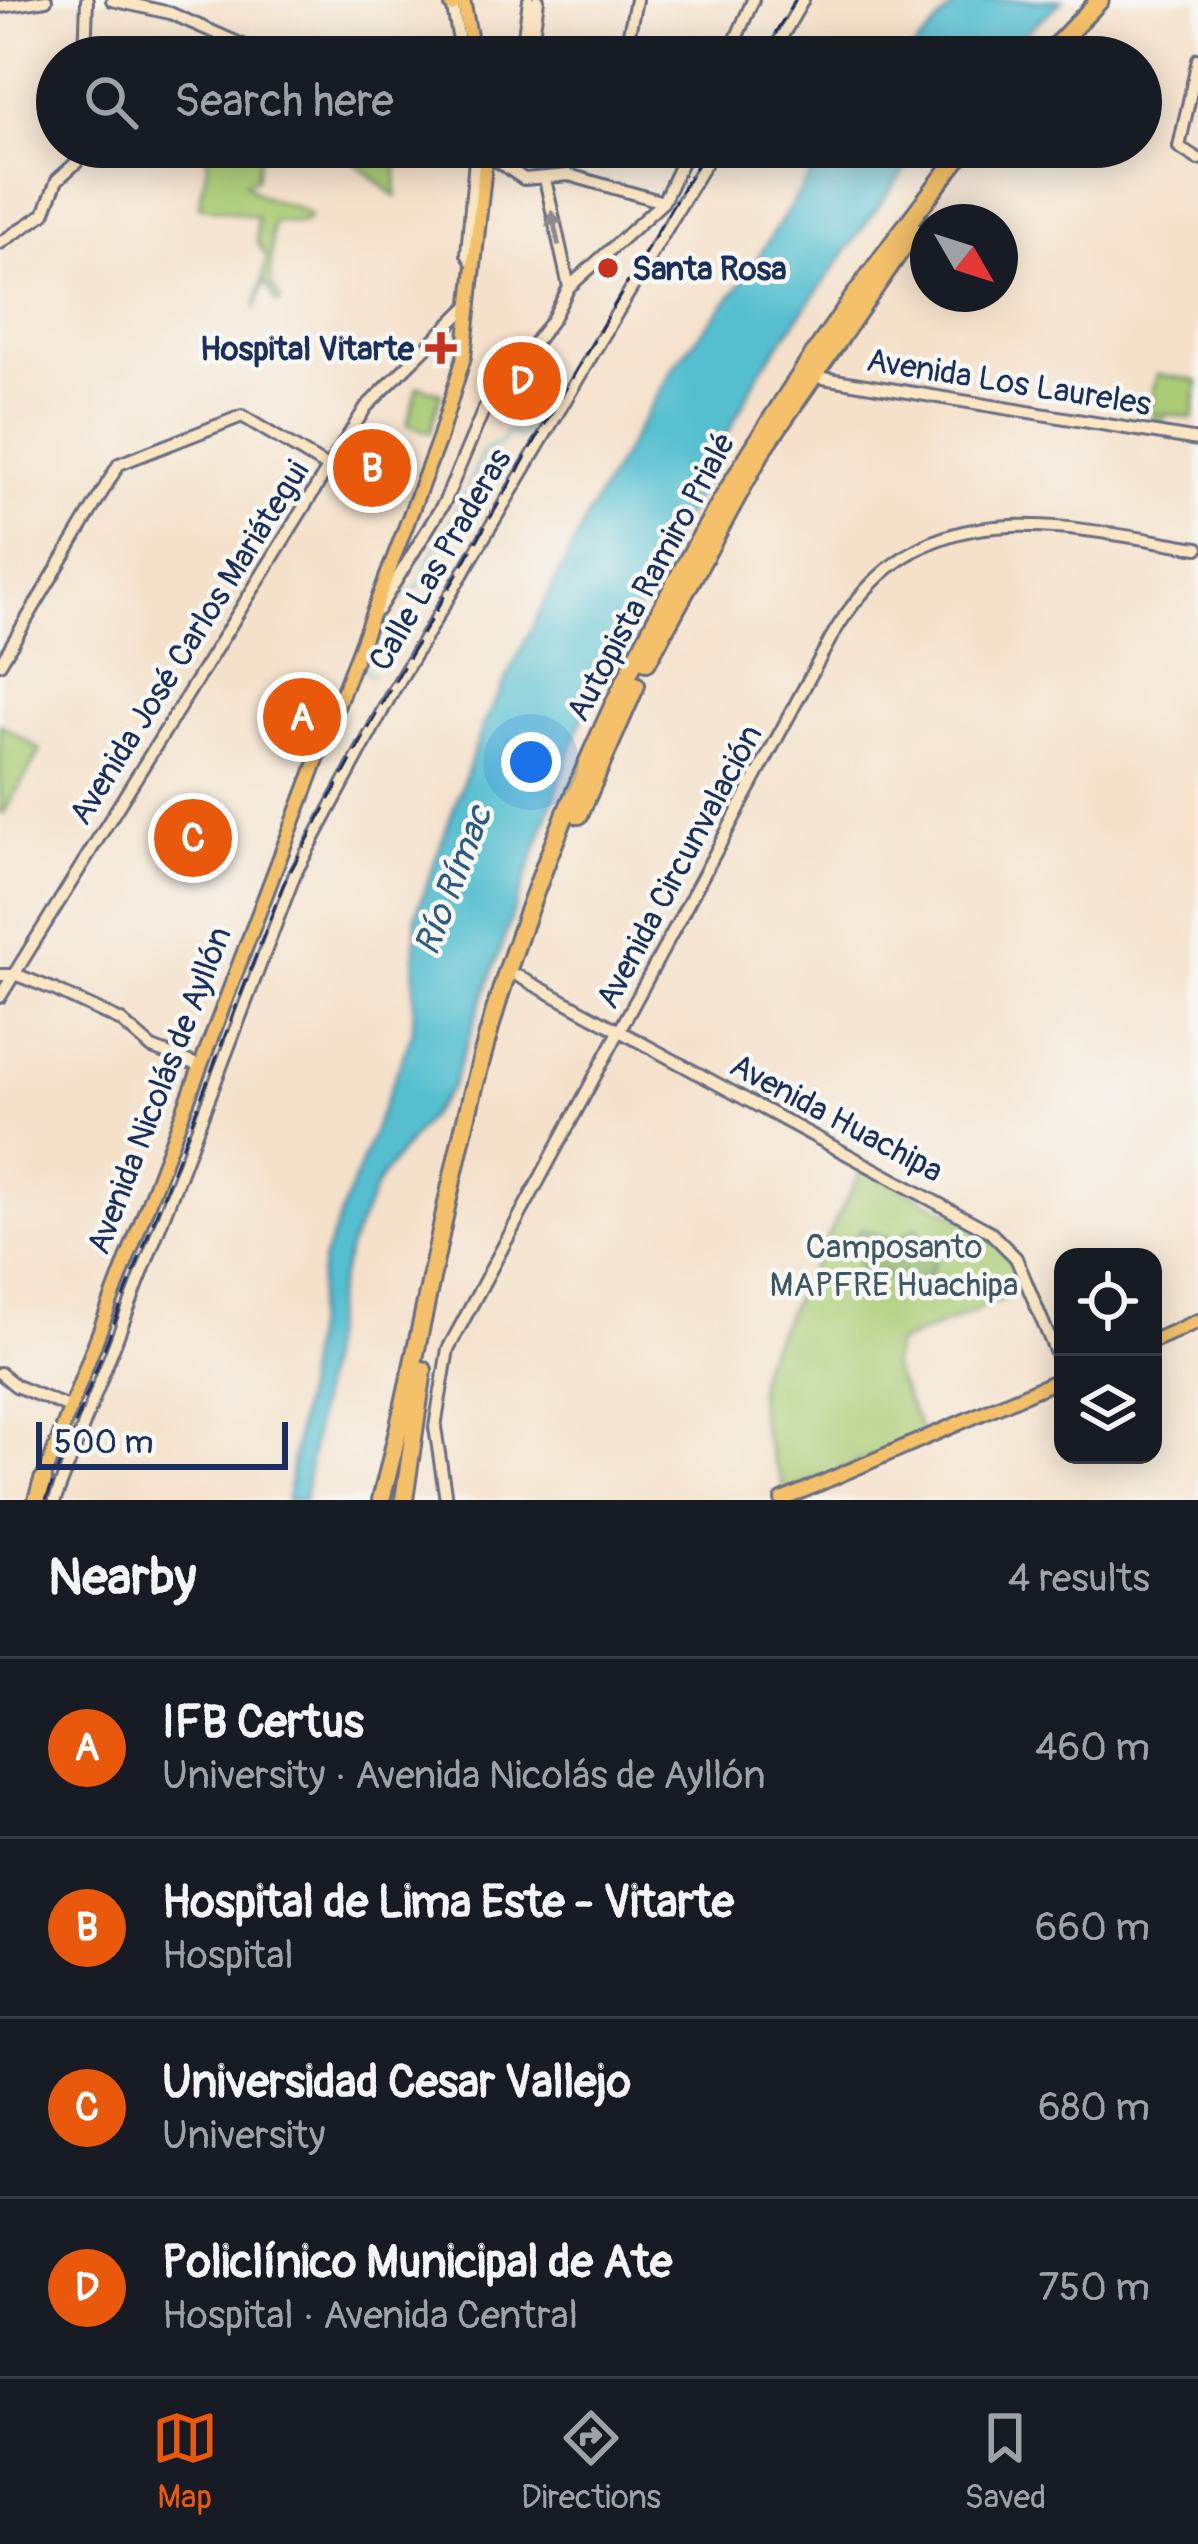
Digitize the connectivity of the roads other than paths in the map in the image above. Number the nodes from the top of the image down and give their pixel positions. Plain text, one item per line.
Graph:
1 (46, 0) edge
2 (87, 0) edge
3 (112, 0) edge
4 (534, 0) edge
5 (636, 0) edge
6 (753, 0) edge
7 (803, 0) edge
8 (1100, 0) edge
9 (1113, 0) edge
10 (32, 1) edge
11 (460, 1) edge
12 (0, 7) edge
13 (86, 36) edge
14 (222, 36) edge
15 (467, 36) edge
16 (528, 36) edge
17 (628, 36) edge
18 (737, 36) edge
19 (782, 36) edge
20 (1065, 36) edge
21 (1079, 36) edge
22 (1198, 59) edge
23 (1198, 76) edge
24 (1198, 156) edge
25 (70, 168) edge
26 (478, 168) edge
27 (481, 168) edge
28 (482, 168) edge
29 (509, 168) edge
30 (679, 168) edge
31 (702, 168) edge
32 (952, 168) edge
33 (963, 168) edge
34 (545, 179) junction
35 (475, 181) junction
36 (666, 197) junction
37 (683, 199) junction
38 (479, 201) junction
39 (0, 243) edge
40 (472, 262) junction
41 (569, 286) junction
42 (856, 300) junction
43 (465, 309) junction
44 (442, 332) junction
45 (461, 339) junction
46 (813, 373) junction
47 (1198, 437) edge
48 (327, 467) junction
49 (728, 500) junction
50 (1198, 548) edge
51 (363, 635) junction
52 (0, 664) edge
53 (524, 926) junction
54 (6, 975) edge
55 (518, 976) junction
56 (0, 997) edge
57 (215, 1020) junction
58 (621, 1030) junction
59 (198, 1065) junction
60 (106, 1310) junction
61 (1198, 1323) edge
62 (1162, 1338) edge
63 (1055, 1356) edge
64 (0, 1373) edge
65 (1054, 1380) edge
66 (413, 1394) junction
67 (65, 1406) junction
68 (43, 1480) joint
69 (396, 1498) edge
70 (34, 1500) edge
71 (55, 1500) edge
72 (446, 1500) edge
73 (786, 1500) edge

1 - 10 street
2 - 13 street
3 - 14 street
4 - 16 street
5 - 17 street
6 - 18 street
7 - 19 street
8 - 20 highway
9 - 21 highway
10 - 12 street
11 - 15 main road
22 - 24 street
23 - 24 street
25 - 39 street
26 - 35 street
27 - 51 main road, Avenida Nicolás de Ayllón
28 - 38 main road, Avenida Nicolás de Ayllón
29 - 34 street
30 - 36 street
31 - 37 street, Calle Las Praderas
32 - 42 highway, Autopista Ramiro Prialé
33 - 42 highway, Autopista Ramiro Prialé
34 - 36 street
41 -> 34 street
35 - 38 main road
35 - 40 street
36 - 37 street
36 - 41 street
37 - 71 street, Calle Las Praderas
38 - 40 main road, Avenida Nicolás de Ayllón
40 - 43 main road, Avenida Nicolás de Ayllón
41 - 51 street
42 - 46 highway, Autopista Ramiro Prialé
42 - 49 highway, Autopista Ramiro Prialé
43 - 44 street, Avenida José Carlos Mariátegui
43 - 45 main road, Avenida Nicolás de Ayllón
44 - 45 street
44 - 48 street, Avenida José Carlos Mariátegui
45 - 57 main road, Avenida Nicolás de Ayllón
46 - 47 street, Avenida Los Laureles
46 - 49 highway, Autopista Ramiro Prialé
48 - 52 street
48 - 54 street, Avenida José Carlos Mariátegui
49 - 53 highway, Autopista Ramiro Prialé
49 - 55 highway, Autopista Ramiro Prialé
50 - 58 street, Avenida Circunvalación
51 - 57 main road, Avenida Nicolás de Ayllón
53 - 55 highway
53 - 66 highway, Autopista Ramiro Prialé
54 - 56 street, Avenida José Carlos Mariátegui
54 - 59 street
55 - 58 street, Avenida Huachipa
55 - 66 highway, Autopista Ramiro Prialé
57 - 59 main road, Avenida Nicolás de Ayllón
58 - 63 street, Avenida Huachipa
58 - 72 street, Avenida Circunvalación
59 - 60 main road, Avenida Nicolás de Ayllón
60 - 67 main road, Avenida Nicolás de Ayllón
60 - 68 main road, Avenida Nicolás de Ayllón
61 - 62 main road
64 - 67 street
65 - 73 main road
66 - 69 highway
66 - 69 highway, Autopista Ramiro Prialé
67 - 70 main road, Avenida Nicolás de Ayllón
68 - 70 highway

